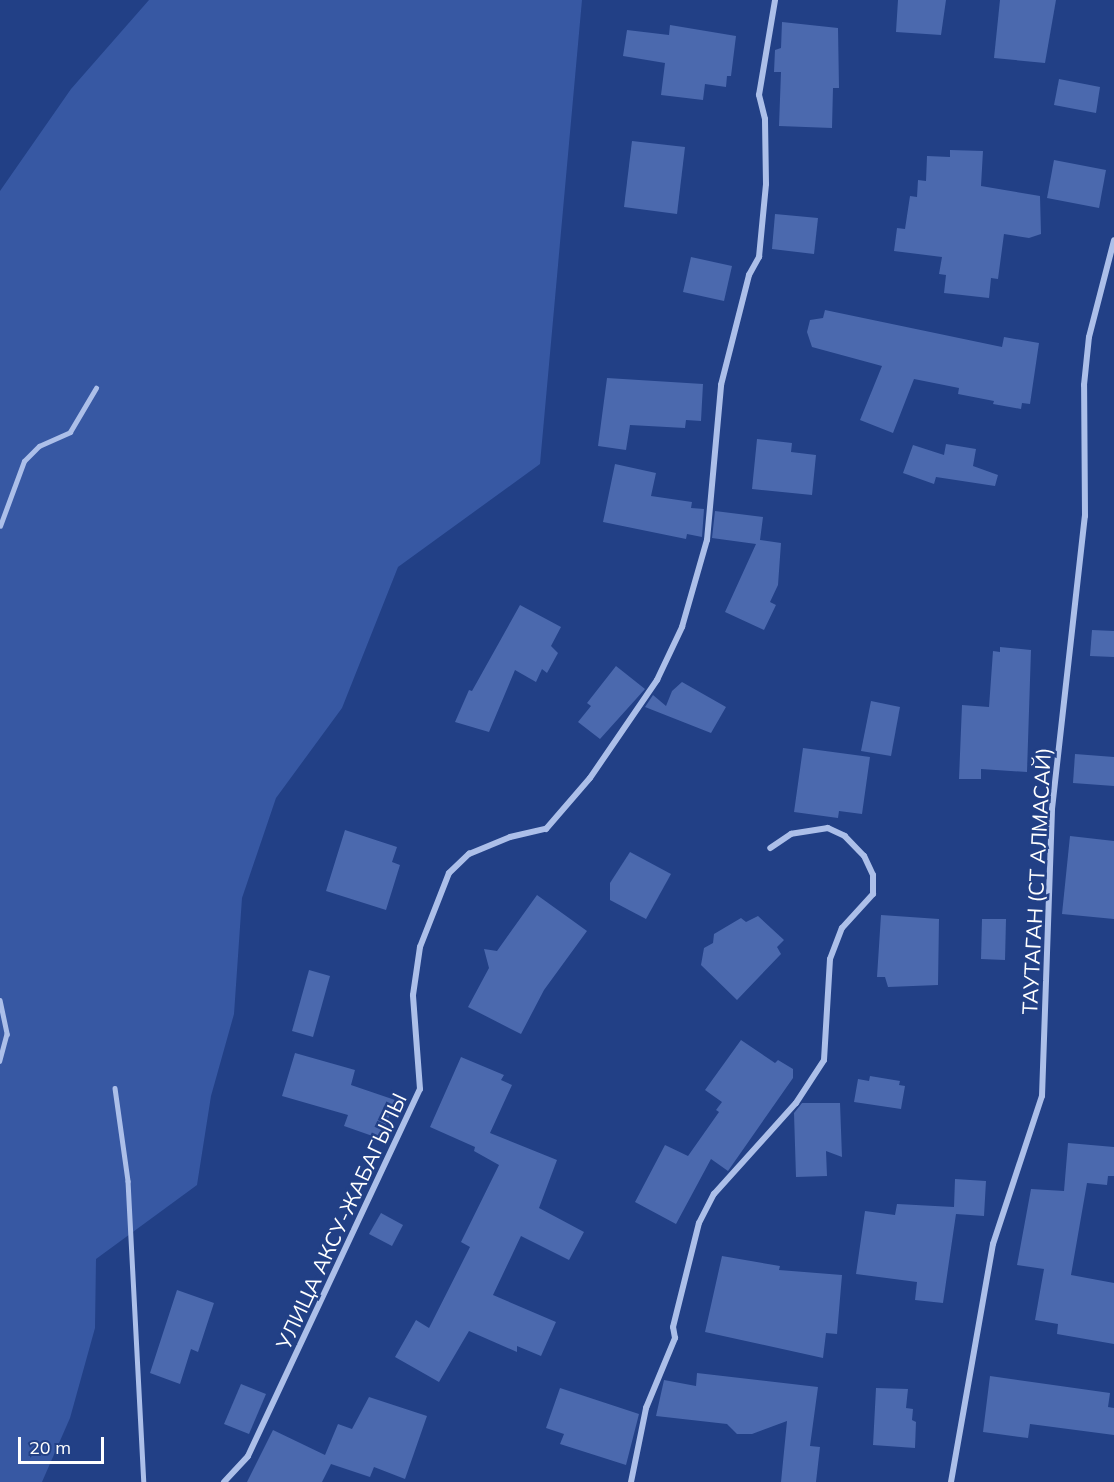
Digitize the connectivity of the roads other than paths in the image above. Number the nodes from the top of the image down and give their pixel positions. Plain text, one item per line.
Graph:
1 (776, 0) edge
2 (1114, 240) edge
3 (96, 388) dead end
4 (0, 526) edge
5 (770, 848) dead end
6 (0, 1000) edge
7 (0, 1061) edge
8 (115, 1088) dead end
9 (144, 1482) edge
10 (224, 1482) edge
11 (631, 1482) edge
12 (951, 1482) edge

1 - 10 street, УЛИЦА АКСУ-ЖАБАГЫЛЫ
2 - 12 street, ТАУТАГАН (СТ АЛМАСАЙ)
3 - 4 lane
5 - 11 street
6 - 7 lane
8 - 9 lane

